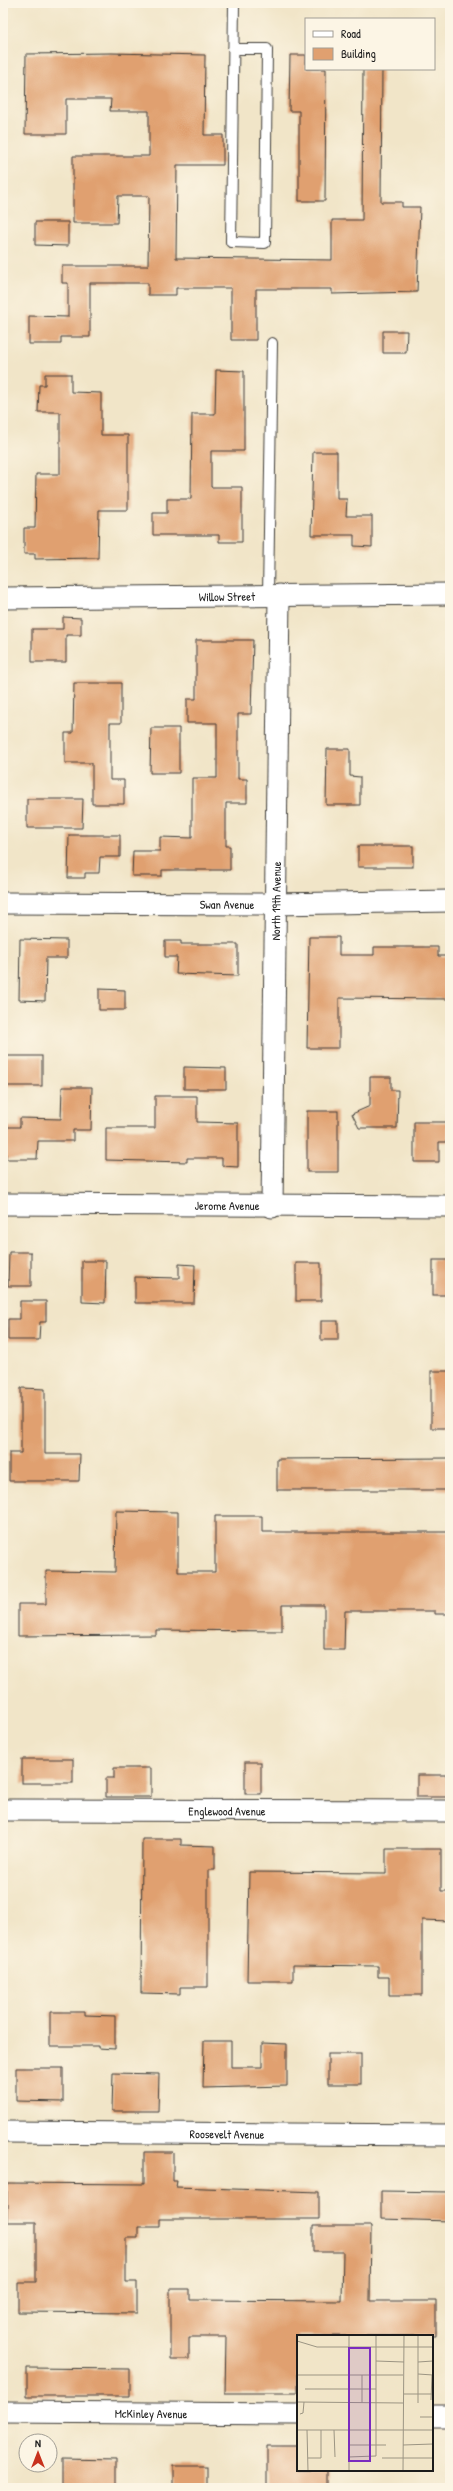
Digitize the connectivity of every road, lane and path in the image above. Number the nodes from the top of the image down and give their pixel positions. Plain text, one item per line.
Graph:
1 (234, 3) edge
2 (233, 49) junction
3 (272, 344) dead end
4 (450, 594) edge
5 (273, 595) junction
6 (3, 598) edge
7 (450, 901) edge
8 (3, 903) edge
9 (275, 904) junction
10 (3, 1204) edge
11 (450, 1206) edge
12 (272, 1207) junction
13 (3, 1810) edge
14 (450, 1811) edge
15 (3, 2132) edge
16 (450, 2135) edge
17 (3, 2412) edge
18 (297, 2414) edge
19 (433, 2416) edge
20 (450, 2416) edge

1 - 2 lane
2 - 2 lane
3 - 5 lane
4 - 5 street, Willow Street
5 - 6 street, Willow Street
5 - 9 street, North 19th Avenue
7 - 9 street, Swan Avenue
8 - 9 street, Swan Avenue
9 - 12 street, North 19th Avenue
10 - 12 street, Jerome Avenue
11 - 12 street, Jerome Avenue
13 - 14 street, Englewood Avenue
15 - 16 street, Roosevelt Avenue
17 - 18 street, McKinley Avenue
19 - 20 street

